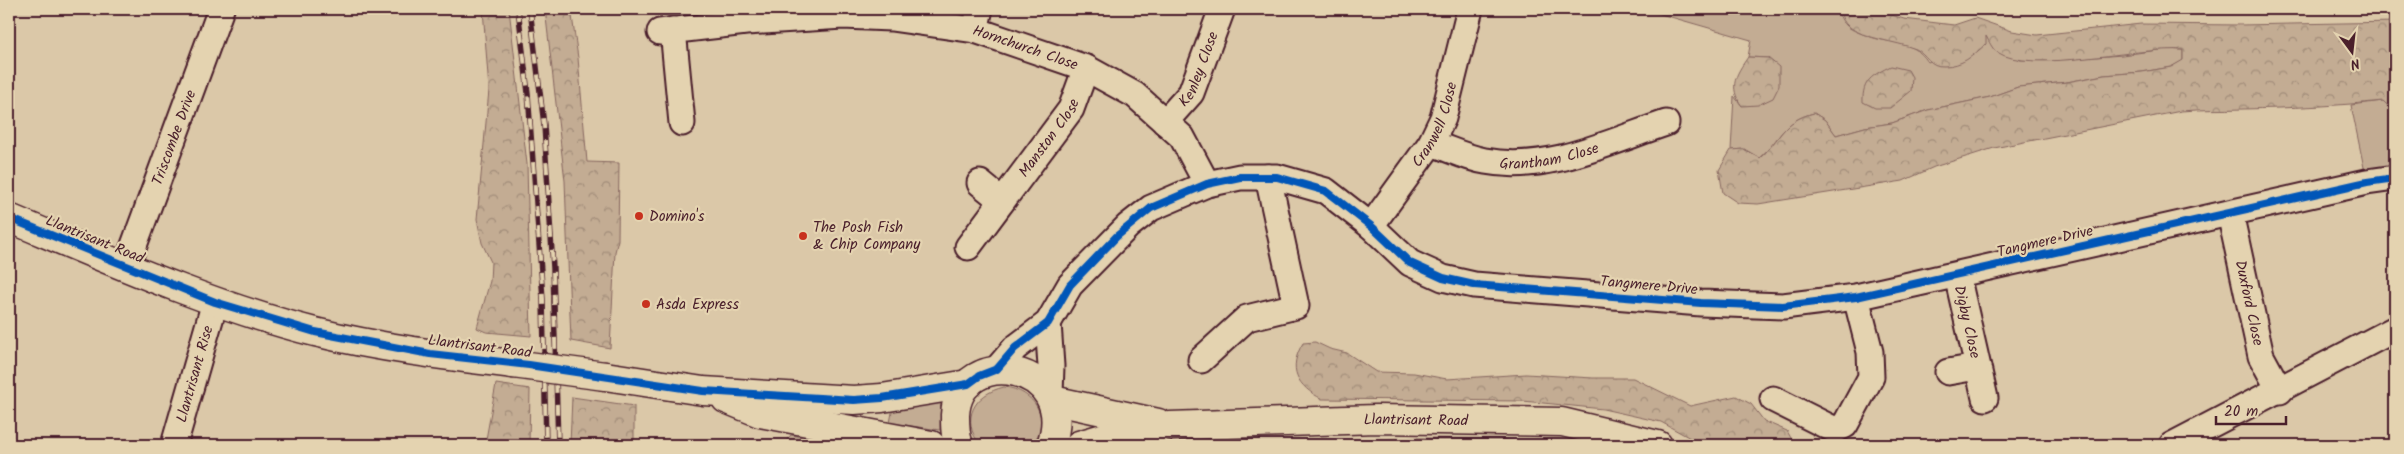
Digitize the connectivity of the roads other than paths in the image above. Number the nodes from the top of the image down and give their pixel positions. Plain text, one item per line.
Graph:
1 (221, 9) edge
2 (1222, 9) edge
3 (1470, 9) edge
4 (746, 16) edge
5 (978, 20) edge
6 (1086, 68) junction
7 (1165, 122) junction
8 (682, 123) dead end
9 (1666, 123) dead end
10 (1431, 143) junction
11 (1268, 177) junction
12 (2395, 178) edge
13 (980, 183) dead end
14 (1207, 184) junction
15 (1002, 200) junction
16 (2230, 213) junction
17 (9, 218) edge
18 (1371, 226) junction
19 (968, 247) dead end
20 (126, 267) junction
21 (1957, 275) junction
22 (1856, 297) junction
23 (215, 302) junction
24 (1048, 323) junction
25 (2395, 329) edge
26 (1201, 360) dead end
27 (1978, 367) junction
28 (997, 369) junction
29 (1948, 372) dead end
30 (968, 384) junction
31 (703, 391) junction
32 (2280, 391) junction
33 (1051, 397) junction
34 (1985, 398) dead end
35 (1773, 399) dead end
36 (1170, 426) junction
37 (174, 445) edge
38 (931, 445) edge
39 (959, 445) edge
40 (1051, 445) edge
41 (1079, 445) edge
42 (1658, 445) edge
43 (2172, 445) edge

1 - 20 street, Triscombe Drive
2 - 7 street, Kenley Close
3 - 10 street, Cranwell Close
4 - 5 street, Hornchurch Close
4 - 8 street, Hornchurch Close
5 - 6 street, Hornchurch Close
6 - 7 street, Hornchurch Close
6 - 15 street, Manston Close
7 - 14 street, Hornchurch Close
9 - 10 street, Grantham Close
10 - 18 street, Cranwell Close
11 - 14 street, Tangmere Drive
11 - 18 street, Tangmere Drive
11 - 26 street
12 - 16 street, Tangmere Drive
13 - 15 street
14 - 24 street, Tangmere Drive
15 - 19 street, Manston Close
16 - 21 street, Tangmere Drive
16 - 32 street, Duxford Close
17 - 20 main road, Llantrisant Road
18 - 22 street, Tangmere Drive
20 - 23 main road, Llantrisant Road
21 - 22 street, Tangmere Drive
21 - 27 street, Digby Close
22 - 35 street
23 - 31 main road, Llantrisant Road, bridge
23 - 37 street, Llantrisant Rise
24 - 28 street, Tangmere Drive
24 - 33 street
25 - 32 street
27 - 29 street, Digby Close
27 - 34 street, Digby Close
28 - 30 main road
28 - 33 main road
30 - 31 main road, Llantrisant Road
30 - 39 main road
31 - 38 main road, Llantrisant Road
32 - 43 street
33 - 36 main road, Llantrisant Road
33 - 40 main road
36 - 41 main road, Llantrisant Road
36 - 42 main road, Llantrisant Road

